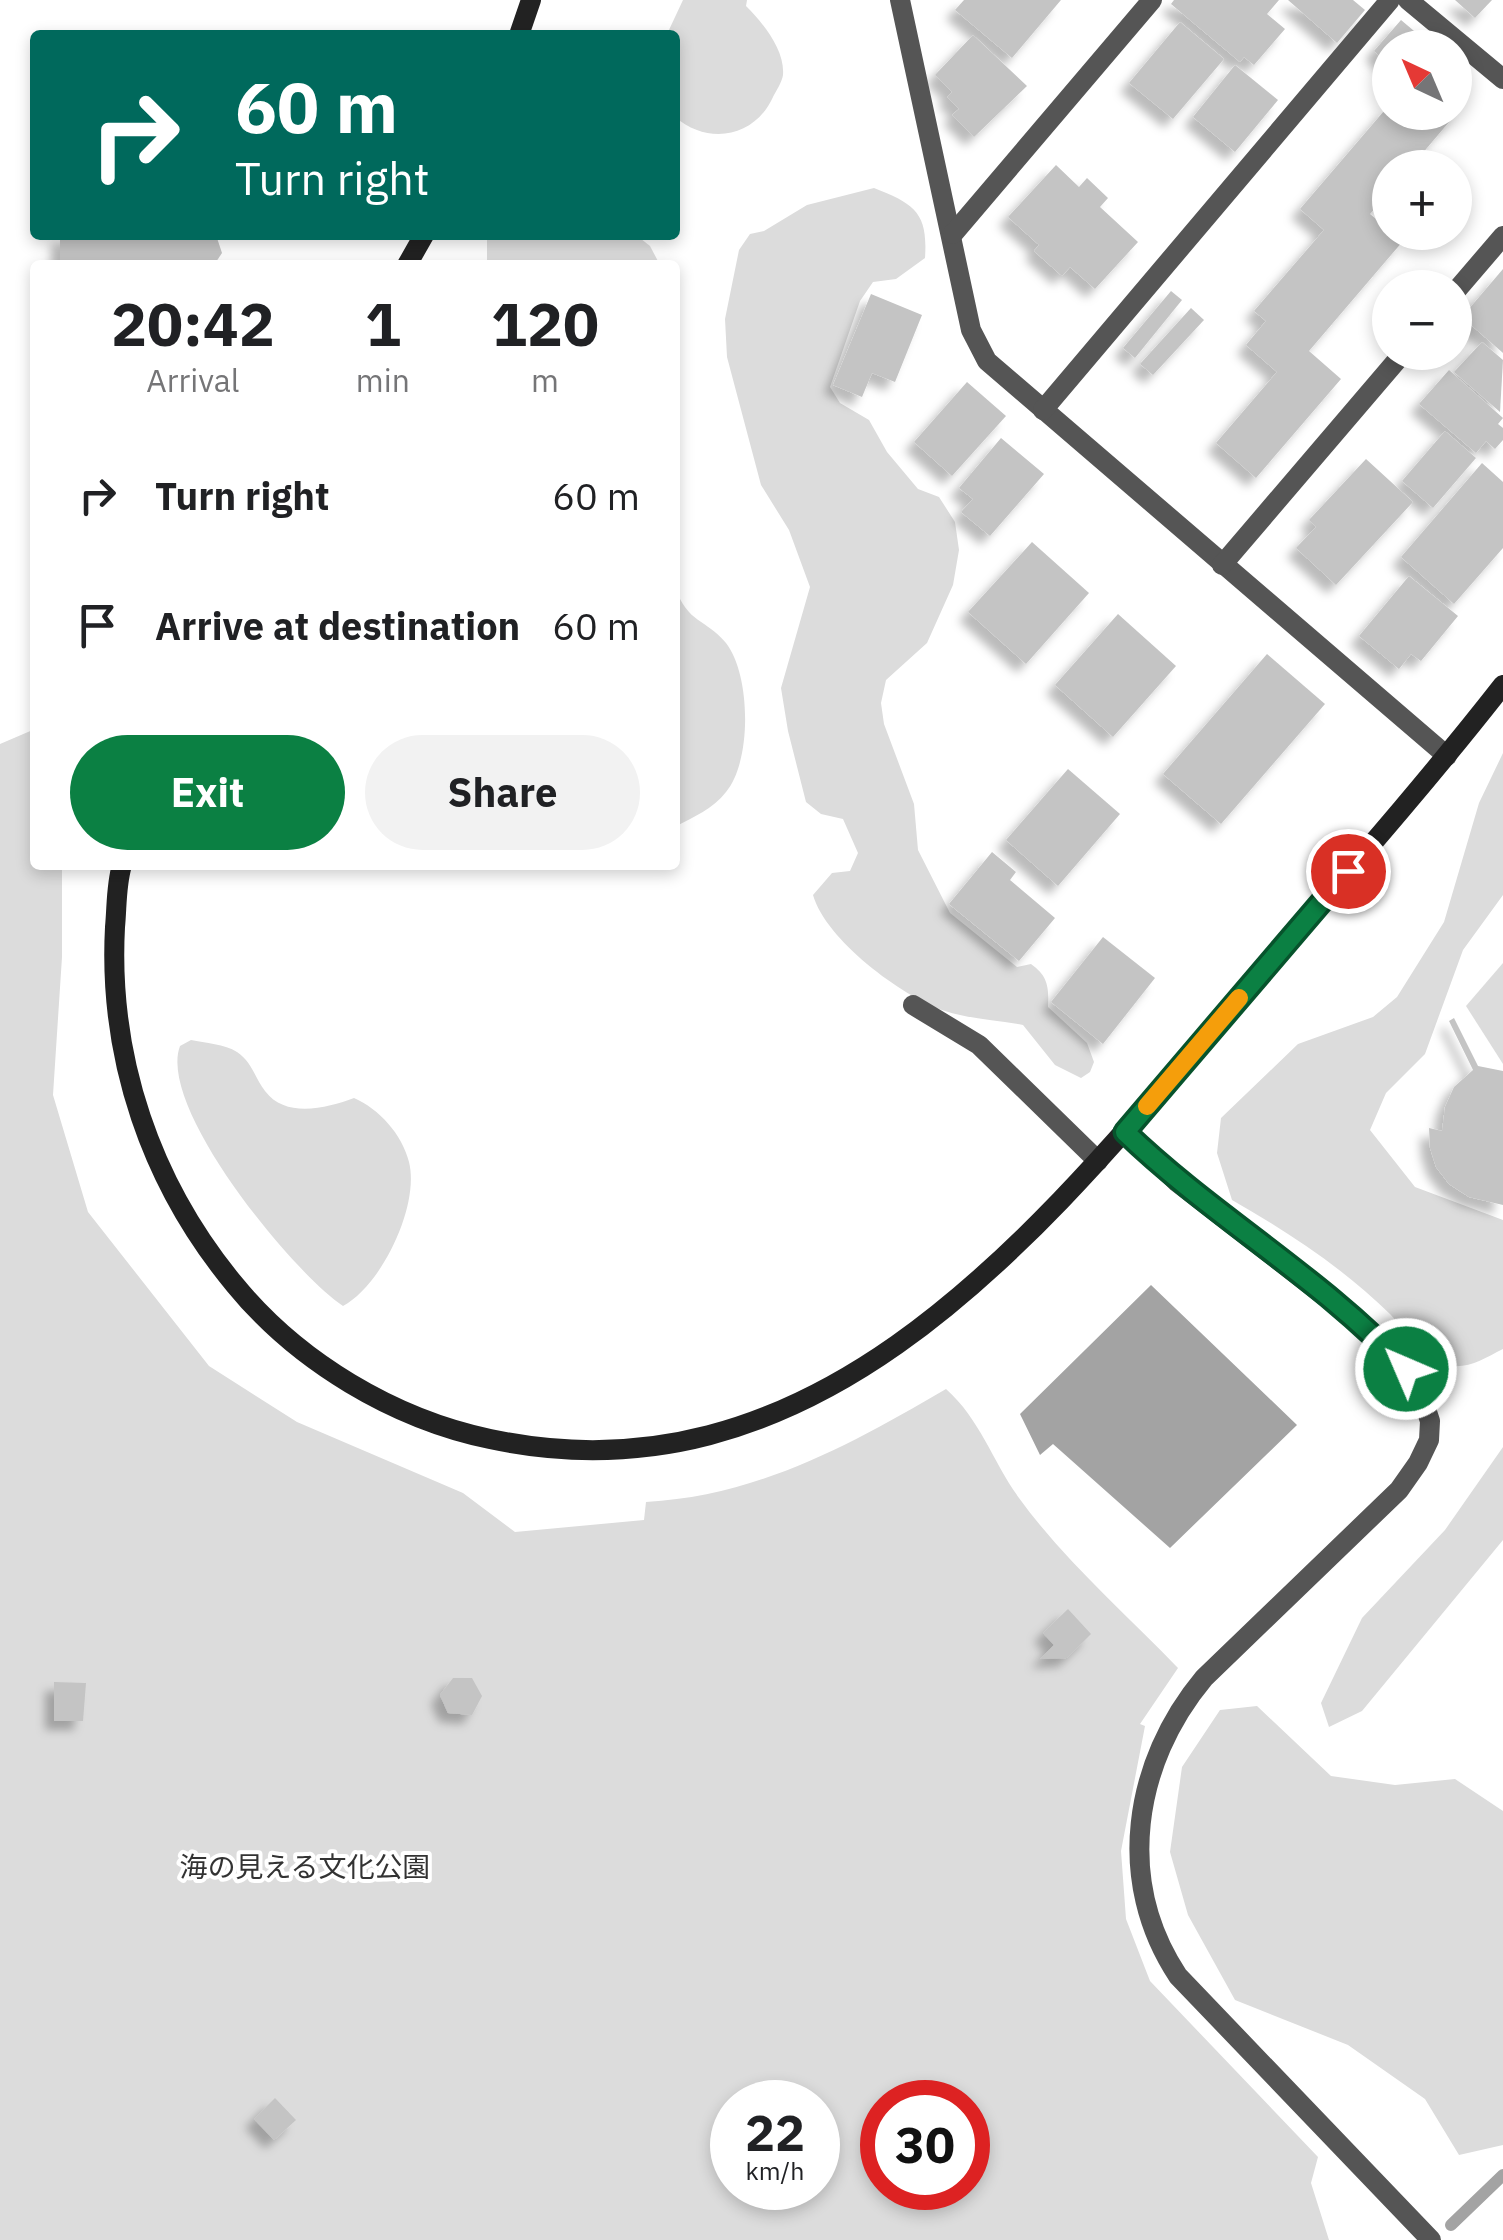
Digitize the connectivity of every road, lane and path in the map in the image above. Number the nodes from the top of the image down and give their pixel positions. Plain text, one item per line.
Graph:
1 (531, 0) edge
2 (900, 0) edge
3 (1152, 0) edge
4 (1390, 0) edge
5 (1408, 0) edge
6 (522, 30) edge
7 (1503, 79) edge
8 (953, 234) junction
9 (1503, 236) edge
10 (1472, 272) edge
11 (1389, 370) edge
12 (1043, 410) junction
13 (1222, 565) junction
14 (1503, 685) edge
15 (1447, 756) junction
16 (122, 870) edge
17 (913, 1005) dead end
18 (1125, 1132) junction
19 (1098, 1161) junction
20 (1431, 2240) edge

1 - 6 street
2 - 8 street
3 - 8 street
4 - 12 street
5 - 7 street
8 - 12 street
9 - 10 street
11 - 13 street
12 - 13 street
13 - 15 street
14 - 15 street
15 - 18 street
16 - 19 street
17 - 19 street
18 - 19 street
18 - 20 street

